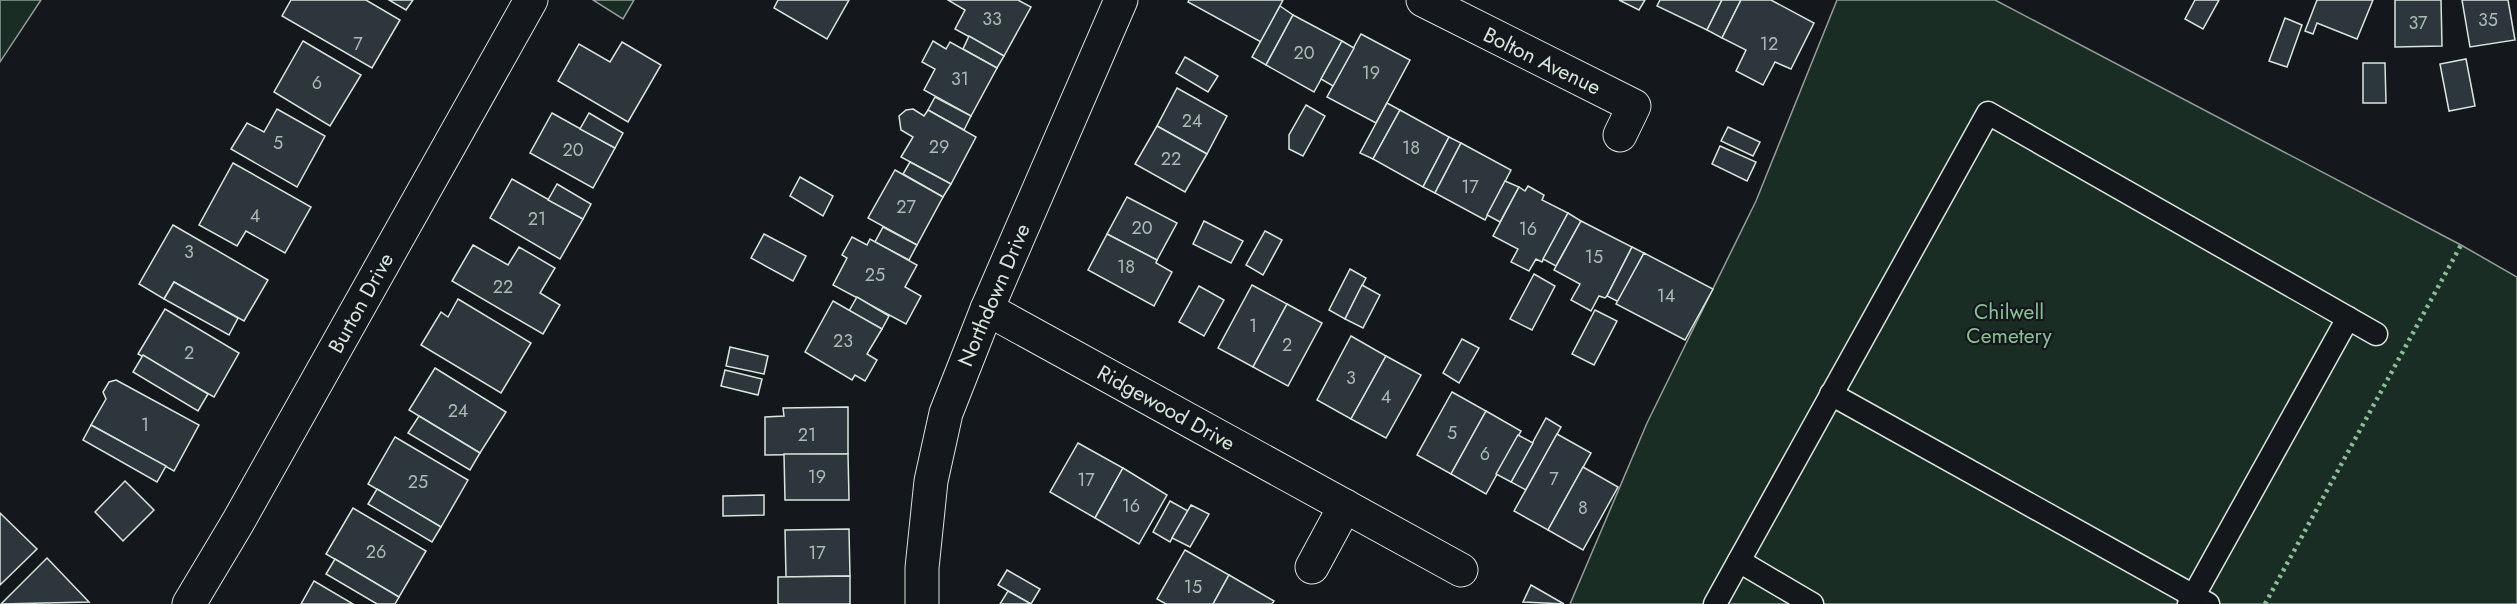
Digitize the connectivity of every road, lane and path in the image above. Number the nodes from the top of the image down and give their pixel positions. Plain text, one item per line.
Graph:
1 (531, 0) edge
2 (1121, 0) edge
3 (1423, 0) edge
4 (1620, 135) dead end
5 (987, 309) junction
6 (2348, 318) junction
7 (2376, 334) dead end
8 (1831, 394) junction
9 (1345, 506) junction
10 (1739, 561) junction
11 (1312, 567) dead end
12 (1461, 570) dead end
13 (2197, 601) edge
14 (189, 604) edge
15 (922, 604) edge
16 (1715, 604) edge
17 (1812, 604) edge

1 - 14 street, Burton Drive
2 - 5 street, Northdown Drive
3 - 4 street, Bolton Avenue
5 - 9 street, Ridgewood Drive
5 - 15 street, Northdown Drive
6 - 7 lane
6 - 8 lane
6 - 13 lane
8 - 10 lane
8 - 13 lane
9 - 11 street
9 - 12 street, Ridgewood Drive
10 - 16 lane
10 - 17 lane

